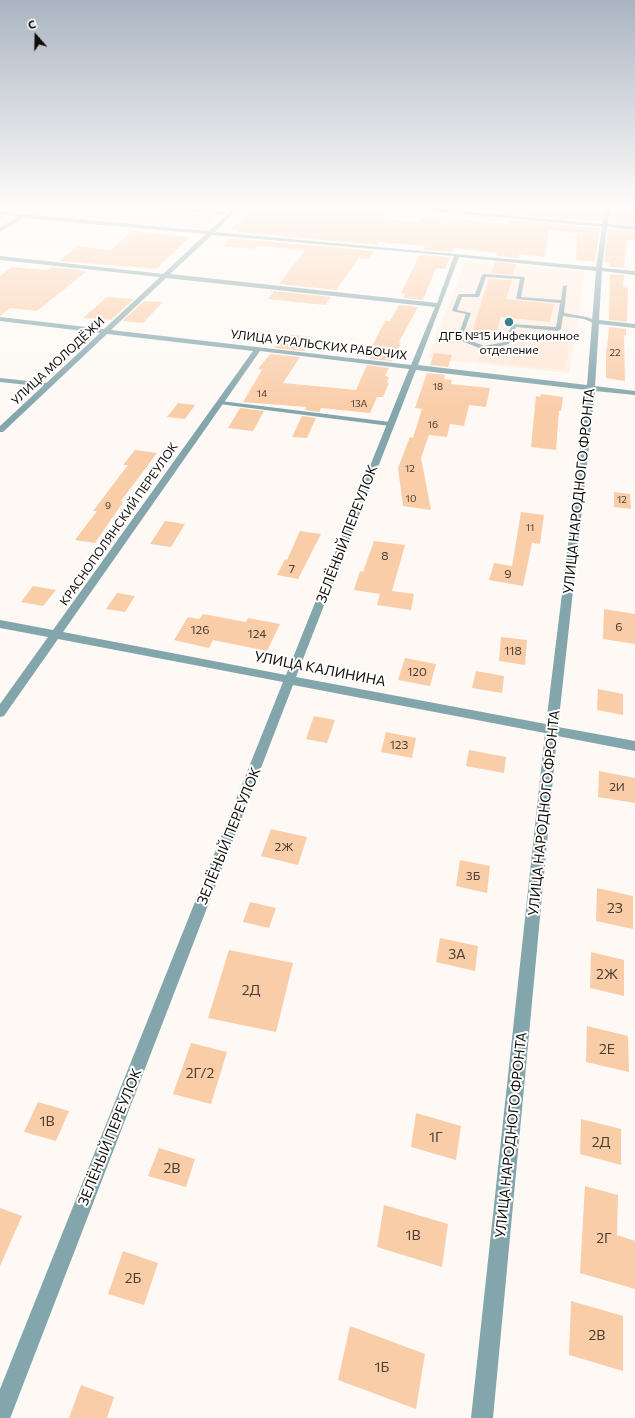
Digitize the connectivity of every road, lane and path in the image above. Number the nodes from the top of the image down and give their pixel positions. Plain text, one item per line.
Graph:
1 (146, 274) edge
2 (450, 274) edge
3 (484, 274) edge
4 (486, 274) edge
5 (599, 274) edge
6 (163, 276) junction
7 (565, 286) dead end
8 (563, 302) junction
9 (439, 305) junction
10 (561, 314) junction
11 (0, 319) edge
12 (596, 322) junction
13 (635, 326) edge
14 (108, 330) junction
15 (258, 349) junction
16 (413, 368) junction
17 (0, 380) edge
18 (47, 386) junction
19 (591, 388) junction
20 (635, 393) edge
21 (221, 403) junction
22 (390, 424) junction
23 (0, 430) edge
24 (0, 624) edge
25 (56, 635) junction
26 (291, 679) junction
27 (0, 713) edge
28 (552, 729) junction
29 (635, 746) edge
30 (0, 1416) edge
31 (482, 1418) edge

1 - 6 street
2 - 9 street, ЗЕЛЁНЫЙ ПЕРЕУЛОК
3 - 10 lane
4 - 8 lane
5 - 12 street, УЛИЦА НАРОДНОГО ФРОНТА
6 - 9 street
6 - 14 street, УЛИЦА МОЛОДЁЖИ
7 - 8 lane
8 - 10 lane
9 - 16 street, ЗЕЛЁНЫЙ ПЕРЕУЛОК
10 - 12 lane
11 - 14 street, УЛИЦА УРАЛЬСКИХ РАБОЧИХ
12 - 13 street
12 - 19 street, УЛИЦА НАРОДНОГО ФРОНТА
14 - 15 street, УЛИЦА УРАЛЬСКИХ РАБОЧИХ
14 - 18 street, УЛИЦА МОЛОДЁЖИ
15 - 16 street, УЛИЦА УРАЛЬСКИХ РАБОЧИХ
15 - 21 street, КРАСНОПОЛЯНСКИЙ ПЕРЕУЛОК
16 - 19 street, УЛИЦА УРАЛЬСКИХ РАБОЧИХ
16 - 22 street, ЗЕЛЁНЫЙ ПЕРЕУЛОК
17 - 18 lane
18 - 23 street, УЛИЦА МОЛОДЁЖИ
19 - 20 street, УЛИЦА УРАЛЬСКИХ РАБОЧИХ
19 - 28 street, УЛИЦА НАРОДНОГО ФРОНТА
21 - 22 lane
21 - 25 street, КРАСНОПОЛЯНСКИЙ ПЕРЕУЛОК
22 - 26 street, ЗЕЛЁНЫЙ ПЕРЕУЛОК
24 - 25 street, УЛИЦА КАЛИНИНА
25 - 26 street, УЛИЦА КАЛИНИНА
25 - 27 street, КРАСНОПОЛЯНСКИЙ ПЕРЕУЛОК
26 - 28 street, УЛИЦА КАЛИНИНА
26 - 30 street, ЗЕЛЁНЫЙ ПЕРЕУЛОК
28 - 29 street, УЛИЦА КАЛИНИНА
28 - 31 street, УЛИЦА НАРОДНОГО ФРОНТА

